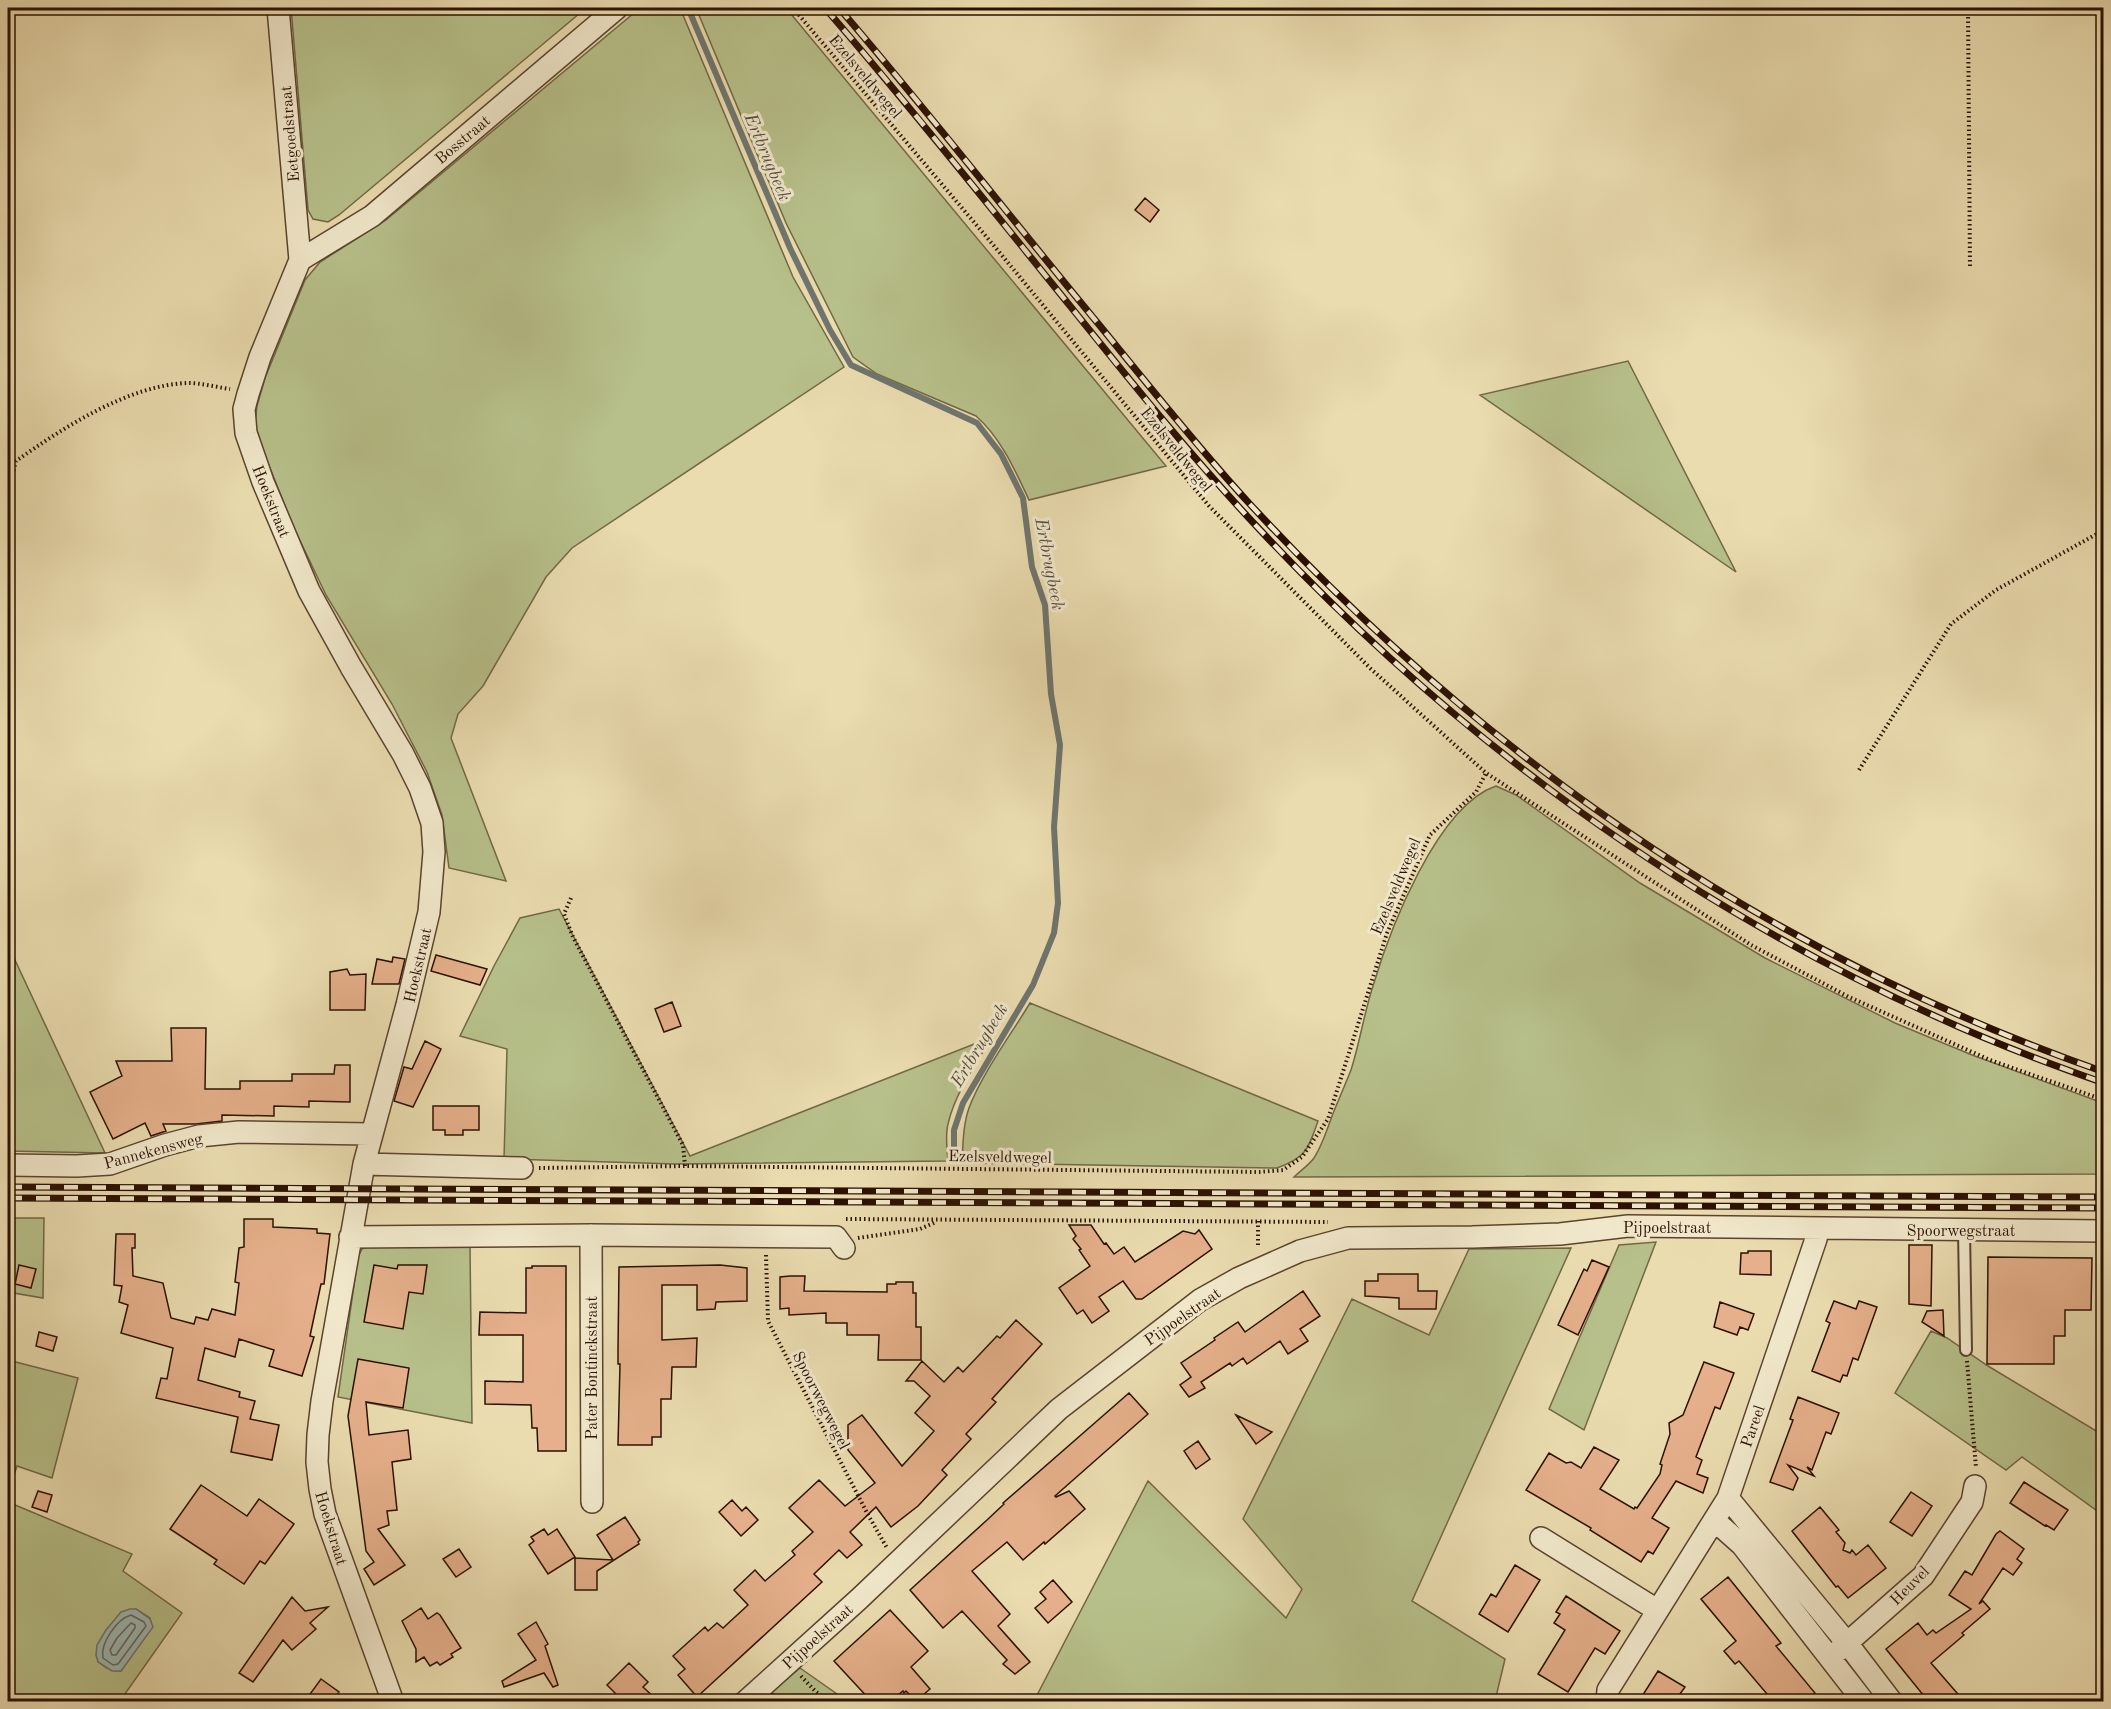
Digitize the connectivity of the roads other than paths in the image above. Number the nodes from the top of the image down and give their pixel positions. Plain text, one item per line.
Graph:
1 (278, 8) edge
2 (617, 8) edge
3 (300, 260) junction
4 (371, 1134) junction
5 (364, 1164) junction
6 (8, 1165) edge
7 (522, 1168) road end
8 (1818, 1228) junction
9 (1964, 1230) junction
10 (2103, 1231) edge
11 (591, 1235) junction
12 (350, 1237) junction
13 (841, 1244) road end
14 (1966, 1350) road end
15 (1975, 1486) road end
16 (1728, 1498) junction
17 (592, 1502) dead end
18 (1715, 1521) junction
19 (1541, 1538) dead end
20 (1657, 1610) junction
21 (1847, 1643) junction
22 (1829, 1658) junction
23 (393, 1701) edge
24 (745, 1701) edge
25 (1607, 1701) edge
26 (1864, 1701) edge
27 (1892, 1701) edge

1 - 3 street, Eetgoedstraat
2 - 3 street, Bosstraat
3 - 4 street, Hoekstraat
4 - 5 street, Hoekstraat
4 - 6 street, Pannekensweg
5 - 7 street
5 - 12 street, Hoekstraat
8 - 9 street, Spoorwegstraat
8 - 16 street, Pareel
8 - 24 street, Pijpoelstraat
9 - 10 street, Spoorwegstraat
9 - 14 lane
11 - 12 street
11 - 13 street
11 - 17 street, Pater Bontinckstraat
12 - 23 street, Hoekstraat
15 - 21 street, Heuvel
16 - 18 street, Pareel
16 - 21 street
18 - 20 street, Pareel
18 - 22 street
19 - 20 street
20 - 25 street, Pareel
21 - 22 street, Heuvel
21 - 27 street
22 - 26 street

